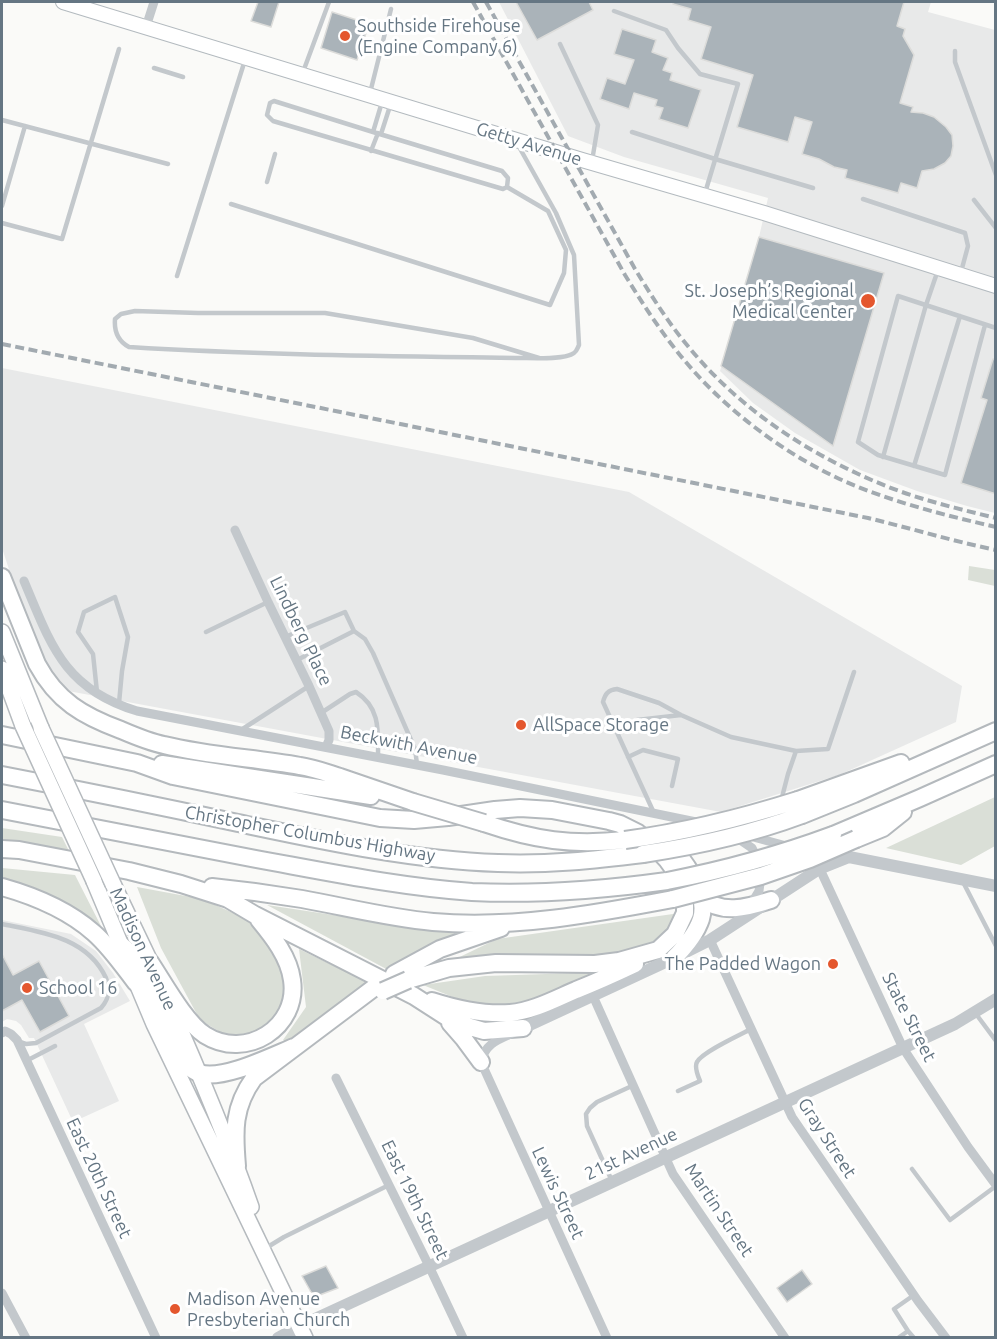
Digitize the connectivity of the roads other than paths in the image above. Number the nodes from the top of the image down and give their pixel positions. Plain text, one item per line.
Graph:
1 (63, 2) edge
2 (154, 2) edge
3 (329, 2) edge
4 (391, 9) dead end
5 (614, 10) dead end
6 (146, 27) junction
7 (560, 44) dead end
8 (119, 49) dead end
9 (955, 51) dead end
10 (246, 58) junction
11 (154, 68) dead end
12 (302, 75) junction
13 (183, 77) dead end
14 (369, 95) junction
15 (387, 101) junction
16 (2, 120) edge
17 (25, 126) junction
18 (633, 132) dead end
19 (377, 133) junction
20 (515, 140) junction
21 (90, 143) junction
22 (371, 150) junction
23 (275, 154) dead end
24 (715, 159) junction
25 (591, 163) junction
26 (168, 164) dead end
27 (996, 175) edge
28 (267, 182) dead end
29 (507, 187) junction
30 (813, 188) dead end
31 (704, 196) junction
32 (863, 199) dead end
33 (974, 200) dead end
34 (231, 204) dead end
35 (2, 206) edge
36 (993, 220) edge
37 (2, 223) edge
38 (996, 228) edge
39 (938, 268) junction
40 (960, 275) junction
41 (177, 276) dead end
42 (996, 286) edge
43 (926, 305) junction
44 (960, 316) junction
45 (986, 325) junction
46 (996, 328) edge
47 (539, 358) junction
48 (883, 457) junction
49 (914, 466) junction
50 (235, 530) dead end
51 (2, 577) edge
52 (24, 581) dead end
53 (268, 602) junction
54 (354, 631) junction
55 (2, 632) edge
56 (207, 632) dead end
57 (285, 637) junction
58 (297, 660) junction
59 (2, 669) edge
60 (854, 672) dead end
61 (2, 684) edge
62 (309, 686) junction
63 (97, 694) junction
64 (119, 705) junction
65 (321, 713) junction
66 (681, 715) junction
67 (637, 720) dead end
68 (23, 726) junction
69 (996, 730) edge
70 (239, 731) junction
71 (2, 735) edge
72 (326, 747) junction
73 (796, 750) junction
74 (628, 757) junction
75 (378, 758) junction
76 (137, 763) junction
77 (996, 764) edge
78 (417, 765) junction
79 (2, 775) edge
80 (672, 786) dead end
81 (920, 798) junction
82 (414, 802) junction
83 (800, 807) junction
84 (2, 810) edge
85 (776, 810) dead end
86 (654, 813) junction
87 (772, 820) dead end
88 (609, 821) junction
89 (724, 829) junction
90 (762, 840) junction
91 (2, 849) edge
92 (814, 854) junction
93 (849, 857) junction
94 (819, 869) junction
95 (962, 880) junction
96 (181, 885) junction
97 (996, 886) edge
98 (2, 887) edge
99 (700, 897) junction
100 (771, 900) junction
101 (749, 907) junction
102 (255, 915) junction
103 (531, 921) junction
104 (2, 924) edge
105 (710, 940) junction
106 (120, 944) junction
107 (996, 946) edge
108 (658, 950) junction
109 (674, 958) junction
110 (150, 962) junction
111 (136, 983) junction
112 (406, 983) junction
113 (593, 996) junction
114 (996, 999) edge
115 (975, 1012) junction
116 (443, 1016) junction
117 (523, 1029) junction
118 (751, 1029) junction
119 (10, 1035) edge
120 (996, 1041) edge
121 (55, 1047) dead end
122 (294, 1047) junction
123 (903, 1048) junction
124 (26, 1061) junction
125 (481, 1062) junction
126 (201, 1074) junction
127 (336, 1078) dead end
128 (633, 1085) junction
129 (678, 1091) dead end
130 (784, 1102) junction
131 (665, 1157) junction
132 (237, 1166) junction
133 (912, 1169) dead end
134 (612, 1182) junction
135 (389, 1185) junction
136 (996, 1185) edge
137 (548, 1211) junction
138 (266, 1248) junction
139 (429, 1266) junction
140 (273, 1270) junction
141 (2, 1293) edge
142 (914, 1295) junction
143 (908, 1331) junction
144 (302, 1332) edge
145 (26, 1338) edge
146 (156, 1338) edge
147 (278, 1338) edge
148 (463, 1338) edge
149 (607, 1338) edge
150 (785, 1338) edge
151 (898, 1338) edge
152 (914, 1338) edge
153 (946, 1338) edge

1 - 6 main road, Getty Avenue
2 - 6 street
3 - 12 lane
4 - 14 lane
5 - 24 lane
6 - 10 main road, Getty Avenue
7 - 25 lane
8 - 21 lane
9 - 27 lane
10 - 12 main road, Getty Avenue
10 - 41 lane
11 - 13 lane
12 - 14 main road, Getty Avenue
14 - 15 main road, Getty Avenue
15 - 19 lane
15 - 19 lane
15 - 20 main road, Getty Avenue
16 - 17 lane
17 - 21 lane
17 - 35 lane
18 - 24 lane
19 - 22 lane
19 - 22 lane
19 - 29 lane
20 - 25 main road, Getty Avenue
20 - 47 lane
21 - 26 lane
21 - 37 lane
22 - 29 lane
23 - 28 lane
24 - 30 lane
24 - 31 lane
25 - 31 main road, Getty Avenue
29 - 34 lane
31 - 39 main road, Getty Avenue
32 - 40 lane
33 - 36 lane
36 - 38 lane
39 - 40 main road, Getty Avenue
39 - 43 lane
40 - 42 main road, Getty Avenue
43 - 44 lane
43 - 48 lane
43 - 48 lane
44 - 45 lane
44 - 49 lane
45 - 46 lane
45 - 49 lane
47 - 47 lane
48 - 49 lane
50 - 53 street, Lindberg Place
51 - 82 highway
52 - 63 street, Beckwith Avenue
53 - 56 lane
53 - 57 street, Lindberg Place
54 - 57 lane
54 - 58 lane
54 - 78 lane
55 - 110 main road, Madison Avenue, bridge
57 - 58 street, Lindberg Place
58 - 62 street, Lindberg Place
59 - 68 main road, Madison Avenue
60 - 73 lane
61 - 68 main road
62 - 65 street, Lindberg Place
62 - 70 lane
63 - 64 street, Beckwith Avenue
63 - 64 lane
64 - 70 street, Beckwith Avenue
65 - 72 street, Lindberg Place
65 - 75 lane
66 - 67 lane
66 - 73 lane
66 - 74 lane
68 - 106 main road, Madison Avenue, bridge
69 - 83 highway, Christopher Columbus Highway
70 - 72 street, Beckwith Avenue
71 - 76 highway
72 - 75 street, Beckwith Avenue
73 - 85 lane
74 - 80 lane
74 - 86 lane
75 - 78 street, Beckwith Avenue
76 - 82 highway
76 - 88 highway
77 - 81 highway, Christopher Columbus Highway
78 - 86 street, Beckwith Avenue
79 - 83 highway, Christopher Columbus Highway, bridge
81 - 84 highway, Christopher Columbus Highway, bridge
81 - 103 highway, bridge
82 - 83 highway, bridge
86 - 89 street, Beckwith Avenue
87 - 90 lane
88 - 99 highway
88 - 108 highway
89 - 90 street, Beckwith Avenue
89 - 101 street
90 - 92 street, Beckwith Avenue
91 - 96 highway
92 - 93 street, Beckwith Avenue
92 - 94 street, State Street
93 - 94 street
93 - 95 street, Beckwith Avenue
94 - 100 street
94 - 123 street, State Street
95 - 97 street, Beckwith Avenue
95 - 107 lane
96 - 102 highway
96 - 103 highway
98 - 111 highway
99 - 101 highway
99 - 109 highway
100 - 101 highway
100 - 105 street
102 - 110 highway
102 - 112 highway
103 - 112 highway
104 - 119 lane
105 - 109 street
105 - 118 street, Gray Street
106 - 111 main road, Madison Avenue
106 - 126 highway
108 - 112 highway
108 - 112 highway
109 - 113 street
110 - 126 main road, Madison Avenue
111 - 140 main road, Madison Avenue
112 - 116 highway
112 - 122 highway, bridge
113 - 117 street
113 - 128 street, Martin Street
114 - 115 street, 21st Avenue
115 - 120 lane
115 - 123 street, 21st Avenue
116 - 117 highway
116 - 125 highway
117 - 125 street
118 - 129 lane
118 - 130 street, Gray Street
119 - 124 street, East 20th Street
121 - 124 lane
122 - 126 highway
122 - 132 highway
123 - 130 street, 21st Avenue
123 - 136 street, State Street
124 - 146 street, East 20th Street
125 - 137 street, Lewis Street
126 - 132 main road, Madison Avenue
127 - 135 street, East 19th Street
128 - 131 street, Martin Street
128 - 134 lane
130 - 131 street, 21st Avenue
130 - 142 street, Gray Street
131 - 134 street, 21st Avenue
131 - 150 street, Martin Street
132 - 138 main road, Madison Avenue
133 - 136 lane
134 - 137 street, 21st Avenue
135 - 138 lane
135 - 139 street, East 19th Street
137 - 139 street, 21st Avenue
137 - 149 street, Lewis Street
138 - 140 main road, Madison Avenue
139 - 144 street, 21st Avenue
139 - 148 street, East 19th Street
140 - 144 main road, Madison Avenue
141 - 145 street
142 - 143 lane
142 - 153 street, Gray Street
143 - 151 lane
143 - 152 lane
144 - 147 street, 21st Avenue

